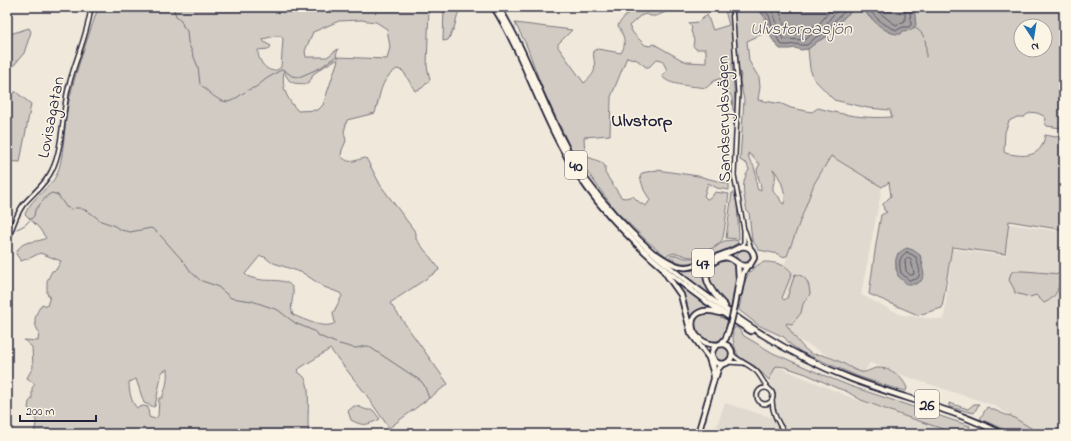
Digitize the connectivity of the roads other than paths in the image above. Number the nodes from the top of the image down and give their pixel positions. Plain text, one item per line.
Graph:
1 (91, 7) edge
2 (494, 7) edge
3 (498, 7) edge
4 (732, 7) edge
5 (744, 230) junction
6 (7, 245) edge
7 (644, 245) junction
8 (739, 248) junction
9 (751, 249) junction
10 (658, 263) junction
11 (737, 263) junction
12 (747, 266) junction
13 (735, 305) junction
14 (724, 314) junction
15 (737, 317) junction
16 (730, 328) junction
17 (719, 344) junction
18 (699, 345) junction
19 (731, 351) junction
20 (712, 353) junction
21 (713, 359) junction
22 (724, 363) junction
23 (745, 364) junction
24 (714, 374) junction
25 (764, 384) junction
26 (761, 389) junction
27 (769, 389) junction
28 (772, 400) junction
29 (765, 403) junction
30 (772, 409) junction
31 (699, 434) edge
32 (786, 434) edge
33 (997, 434) edge
34 (1002, 434) edge

1 - 6 street, Lovisagatan
2 - 10 highway, 40
3 - 7 highway, 40
4 - 5 street, Sandserydsvägen
5 - 8 street, Sandserydsvägen
5 - 9 street, Sandserydsvägen
7 - 8 highway, 47
7 - 15 highway, 40
8 - 9 highway
8 - 11 highway
9 - 12 highway
10 - 14 highway, 40
10 - 18 highway, 47
11 - 12 highway
11 - 13 highway
11 - 15 highway, 26
12 - 13 highway
13 - 16 highway, bridge
14 - 17 highway, 26
14 - 33 highway, 26
15 - 34 highway, 26
16 - 17 highway
16 - 19 highway
17 - 19 highway, 26
17 - 20 highway
18 - 20 highway
18 - 24 highway
19 - 22 highway
19 - 23 street
20 - 21 highway
21 - 22 highway
21 - 24 highway
22 - 23 street
22 - 31 highway
23 - 25 street
24 - 31 highway
25 - 26 street
25 - 27 street
26 - 27 street
26 - 29 street
27 - 28 street
28 - 29 street
28 - 30 street
29 - 30 street
30 - 32 street

